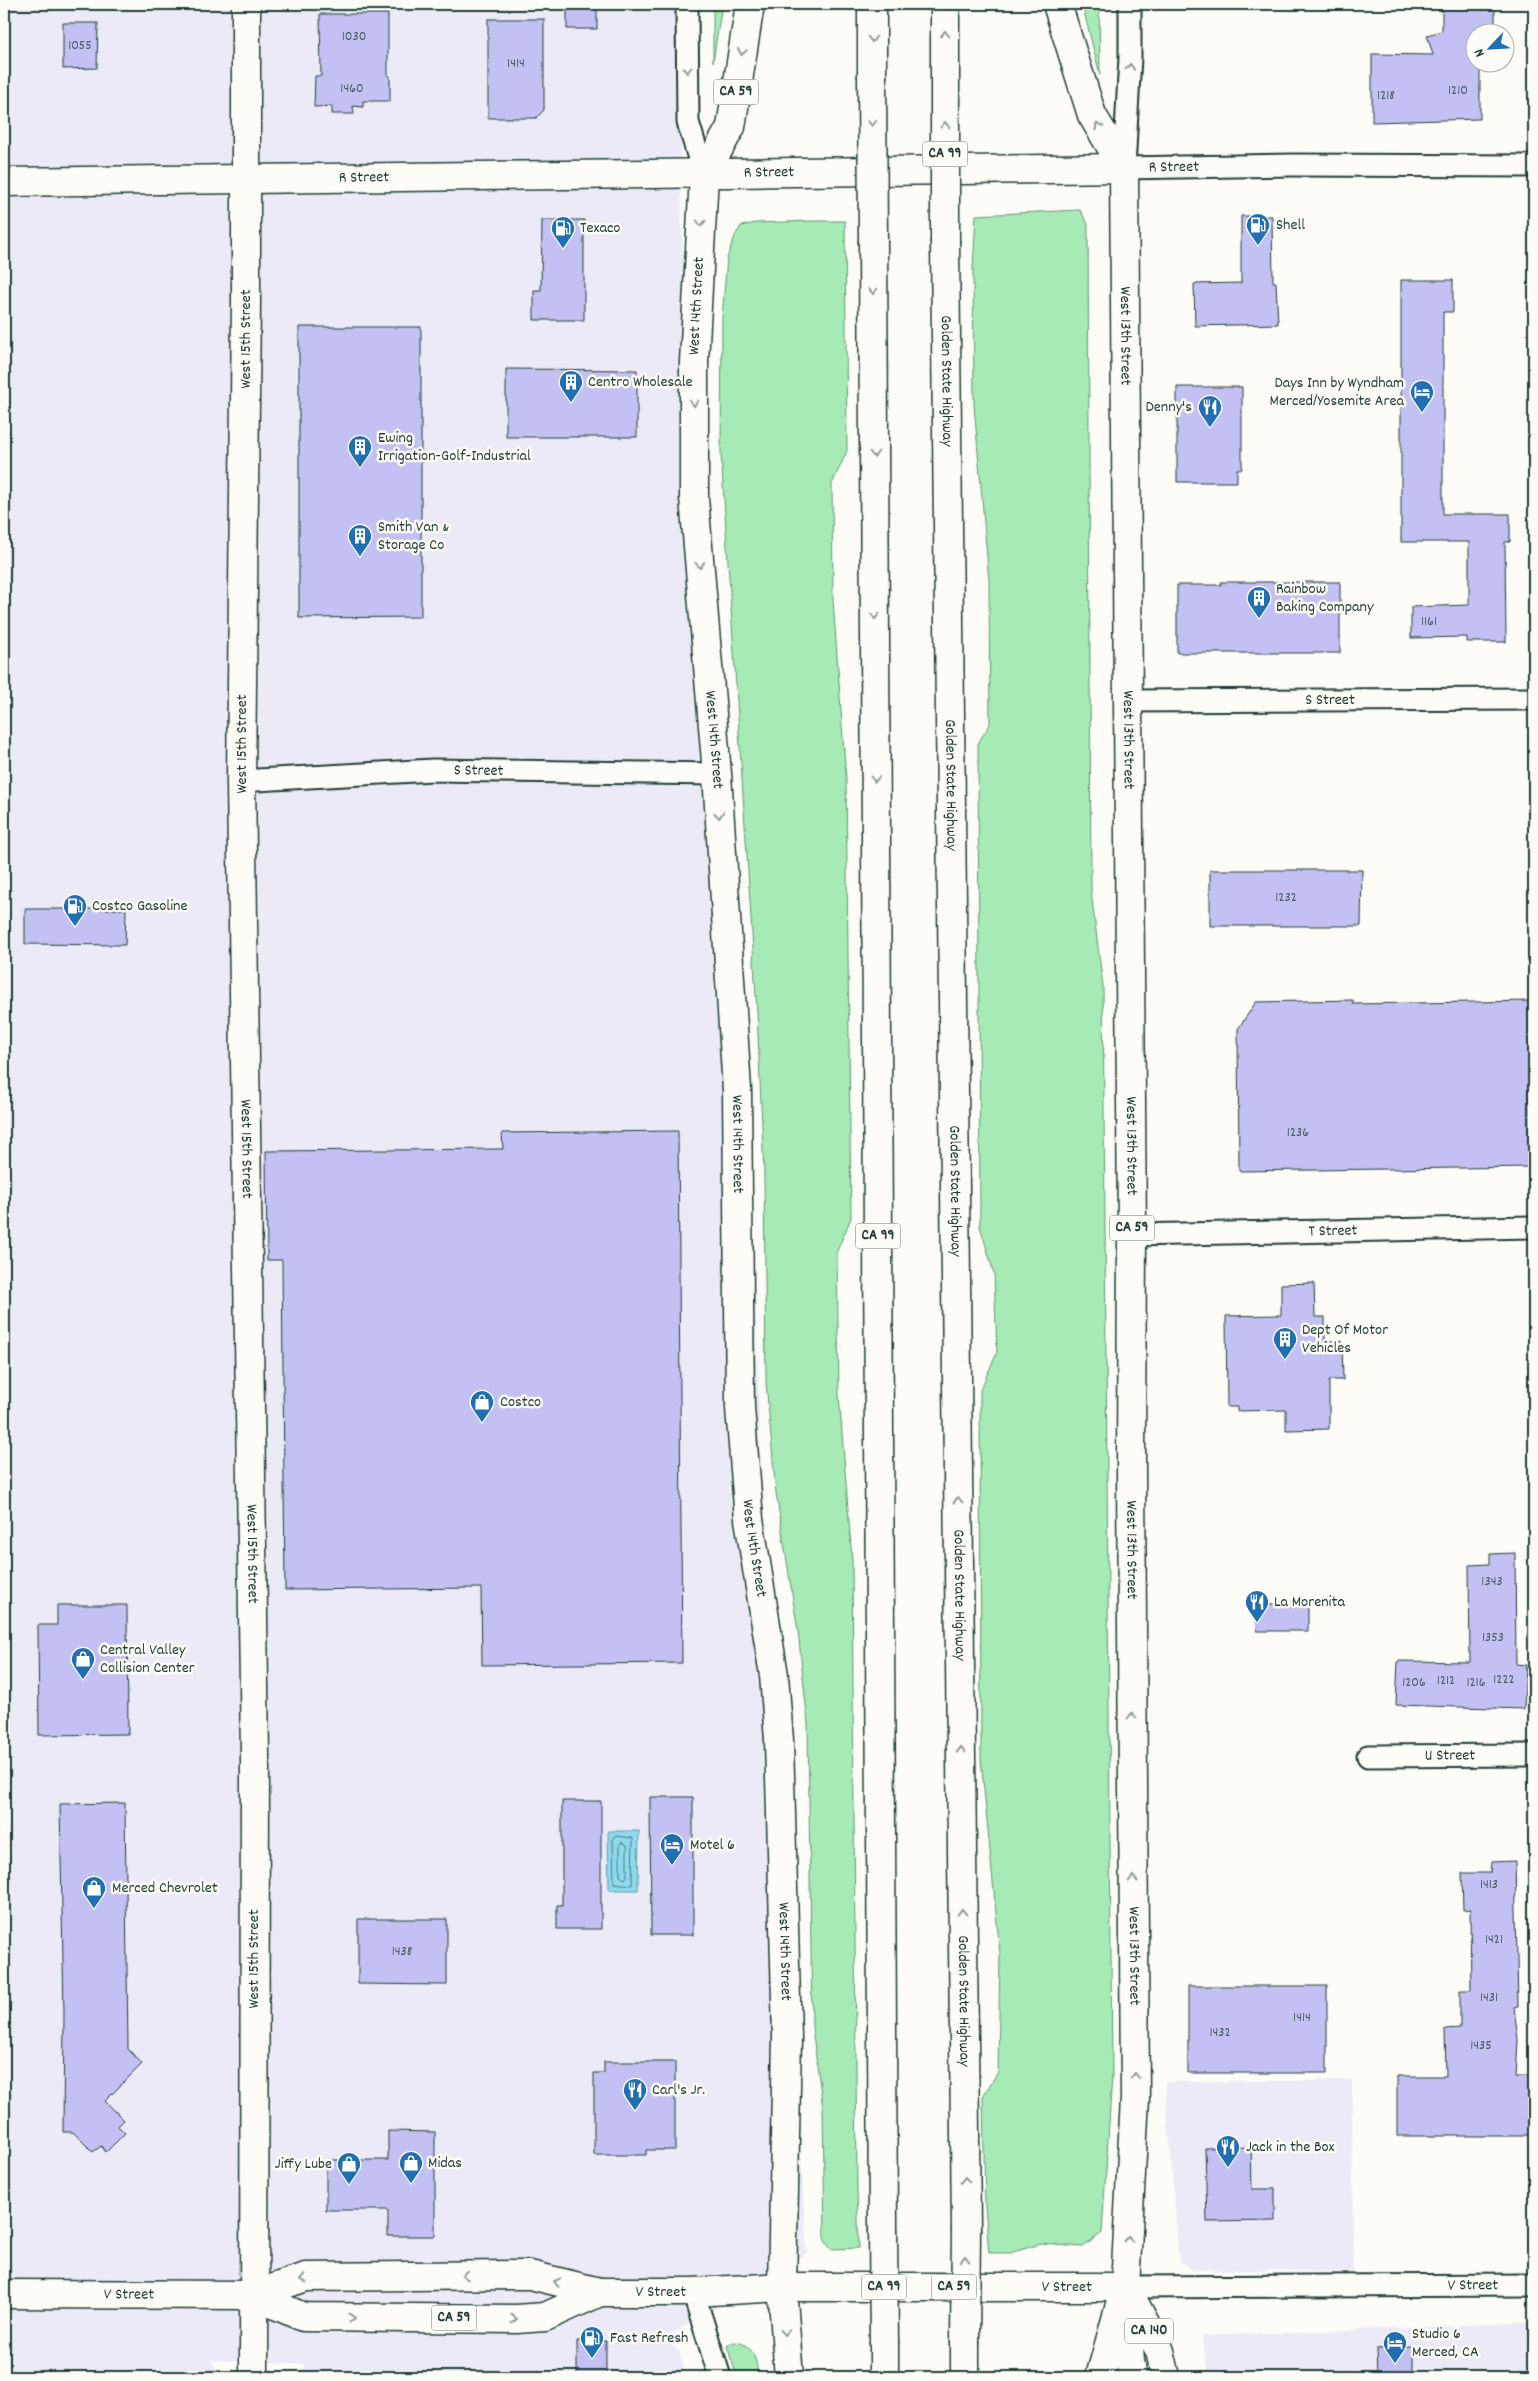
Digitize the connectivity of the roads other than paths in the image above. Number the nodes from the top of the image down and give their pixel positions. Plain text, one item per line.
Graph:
1 (246, 4) edge
2 (687, 4) edge
3 (750, 4) edge
4 (872, 4) edge
5 (944, 4) edge
6 (1057, 4) edge
7 (1130, 4) edge
8 (1534, 166) edge
9 (1124, 168) junction
10 (704, 175) junction
11 (245, 178) junction
12 (4, 182) edge
13 (1534, 699) edge
14 (1126, 701) junction
15 (717, 774) junction
16 (241, 781) junction
17 (1534, 1227) edge
18 (1132, 1235) junction
19 (1534, 1755) edge
20 (1368, 1756) dead end
21 (782, 2276) junction
22 (1534, 2285) edge
23 (1126, 2287) junction
24 (600, 2292) junction
25 (693, 2292) junction
26 (4, 2294) edge
27 (254, 2295) junction
28 (254, 2377) edge
29 (720, 2377) edge
30 (789, 2377) edge
31 (884, 2377) edge
32 (965, 2377) edge
33 (1100, 2377) edge
34 (1133, 2377) edge
35 (1166, 2377) edge

1 - 11 main road, West 15th Street
2 -> 10 street, West 14th Street
3 -> 10 main road, CA 59
4 -> 31 main road, CA 99, bridge
32 -> 5 main road, Golden State Highway / CA 99, bridge
9 -> 6 main road
9 -> 7 street, West 13th Street
8 - 9 street, R Street
9 - 10 main road, R Street
9 - 14 main road, West 13th Street / CA 59
10 - 11 main road, R Street
10 -> 15 main road, West 14th Street / CA 59
11 - 12 main road, R Street
11 - 16 main road, West 15th Street
13 - 14 street, S Street
14 - 18 main road, West 13th Street / CA 59
15 - 16 street, S Street
15 -> 21 main road, West 14th Street / CA 59
16 - 27 main road, West 15th Street
17 - 18 street, T Street
23 -> 18 main road, West 13th Street / CA 59
19 - 20 street, U Street
21 - 23 main road, V Street / CA 59
21 - 25 main road, V Street / CA 59
21 -> 30 main road, West 14th Street
22 - 23 street, V Street
23 - 33 main road
23 - 34 main road, CA 140
23 - 35 main road, CA 140
24 - 25 main road, V Street / CA 59
24 -> 27 main road, V Street / CA 59
27 -> 24 main road, V Street / CA 59
25 - 29 street
26 - 27 main road, V Street / CA 59
27 - 28 main road, West 15th Street

